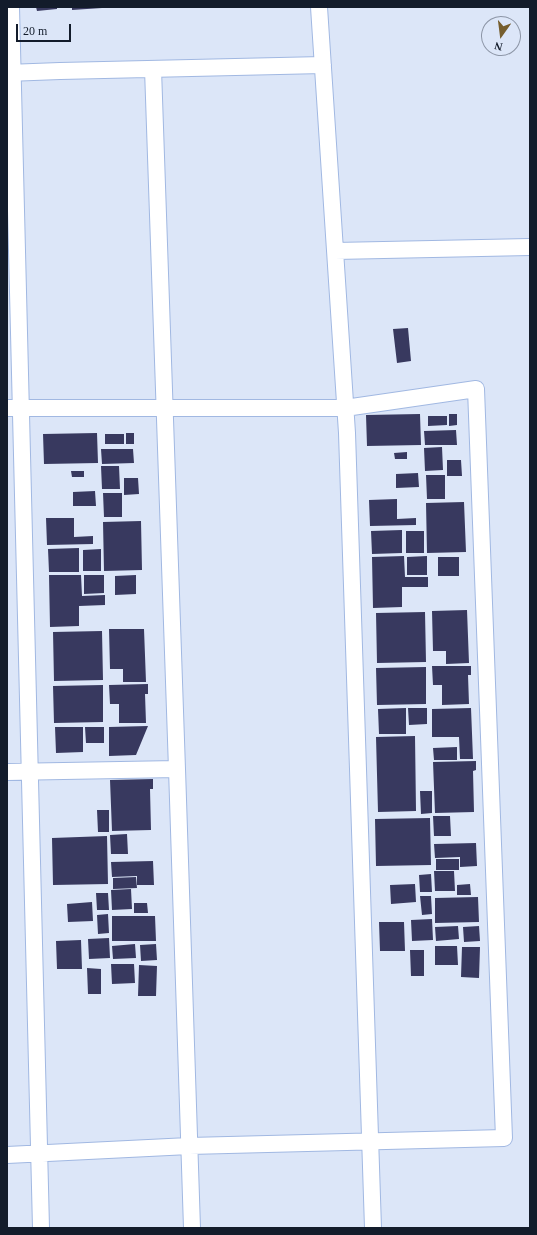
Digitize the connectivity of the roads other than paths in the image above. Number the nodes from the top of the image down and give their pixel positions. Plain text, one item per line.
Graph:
1 (11, 7) edge
2 (319, 7) edge
3 (323, 65) junction
4 (153, 69) junction
5 (10, 73) edge
6 (530, 247) edge
7 (335, 251) junction
8 (14, 408) edge
9 (164, 408) junction
10 (345, 408) junction
11 (178, 769) junction
12 (29, 771) junction
13 (7, 772) edge
14 (369, 1140) junction
15 (189, 1146) junction
16 (39, 1154) junction
17 (7, 1155) edge
18 (41, 1228) edge
19 (192, 1228) edge
20 (373, 1228) edge

1 - 5 street
2 - 3 street
3 - 4 street
3 - 7 street
4 - 5 street
4 - 9 street
5 - 8 street
6 - 7 street
7 - 10 street
8 - 9 street
8 - 12 street
9 - 10 street
9 - 11 street
10 - 14 street
10 - 14 street
11 - 12 street
11 - 15 street
12 - 13 street
12 - 16 street
14 - 15 street
14 - 20 street
15 - 16 street
15 - 19 street
16 - 17 street
16 - 18 street

